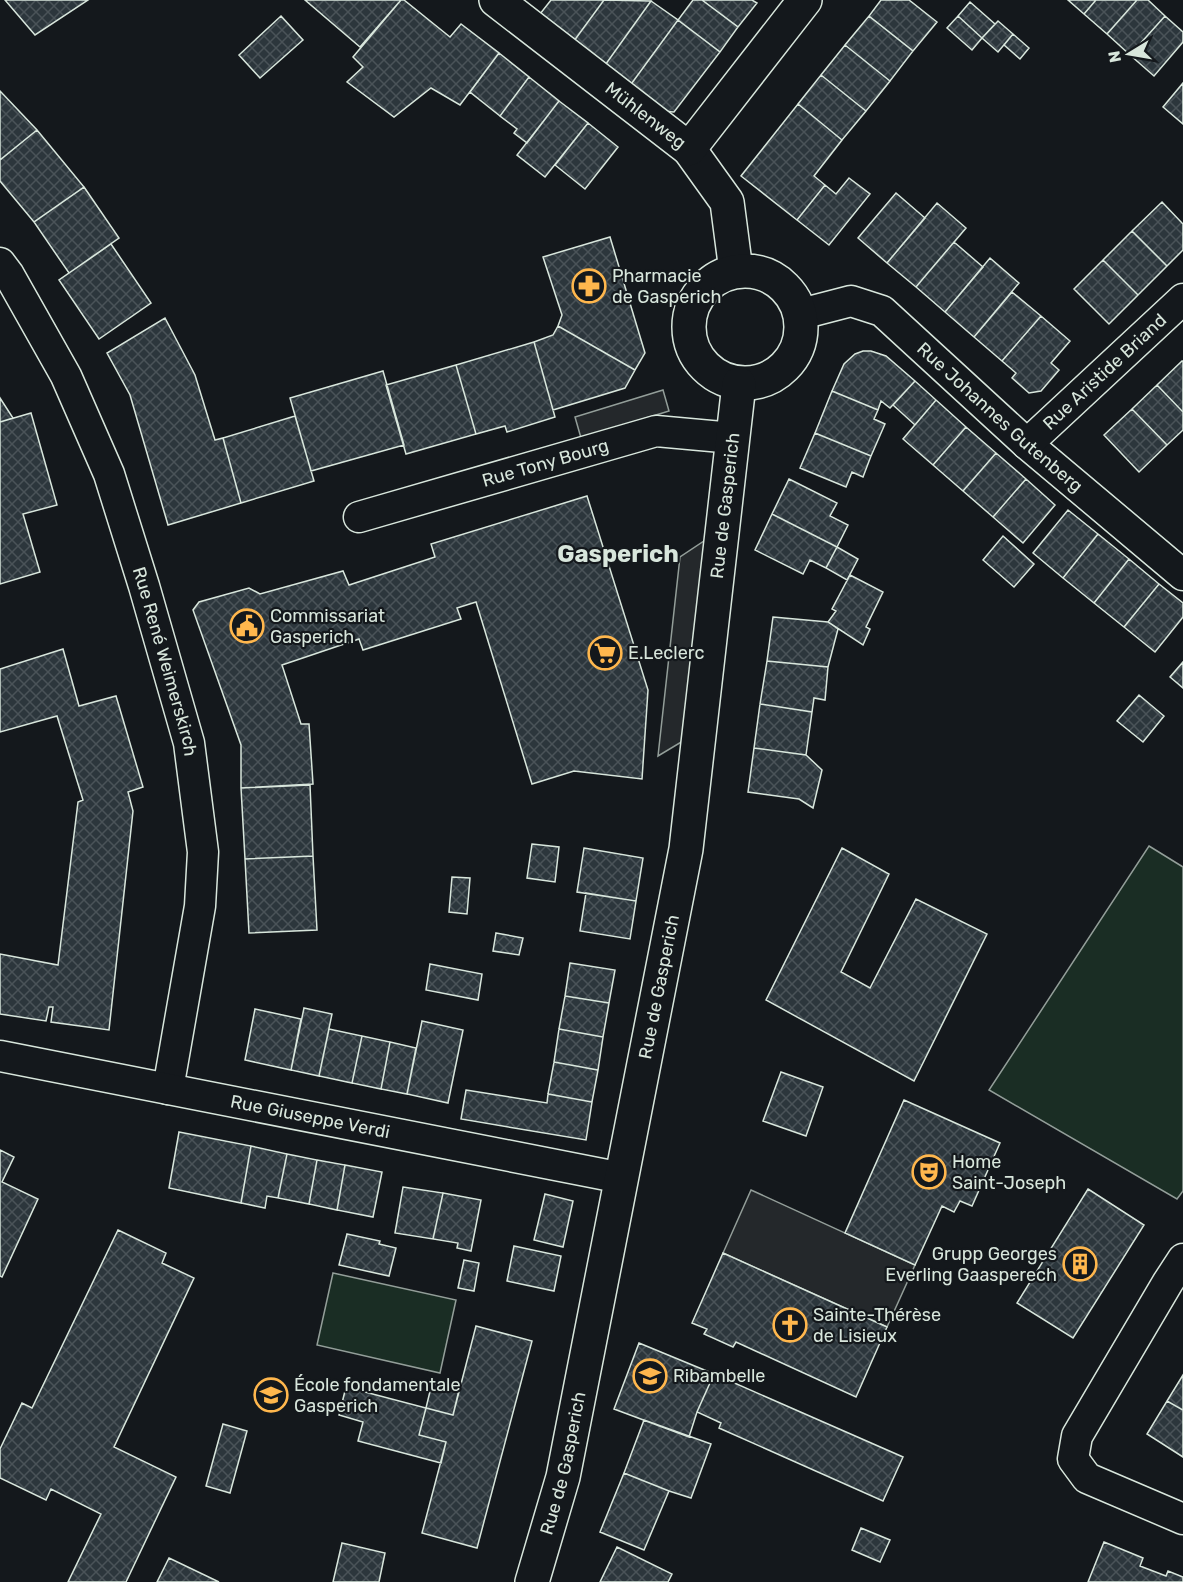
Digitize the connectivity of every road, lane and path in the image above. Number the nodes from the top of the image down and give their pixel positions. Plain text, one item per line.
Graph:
1 (496, 0) edge
2 (805, 0) edge
3 (690, 149) junction
4 (0, 263) edge
5 (736, 272) junction
6 (1183, 299) edge
7 (801, 314) junction
8 (739, 384) junction
9 (733, 438) junction
10 (1028, 444) junction
11 (359, 518) dead end
12 (1183, 575) edge
13 (0, 1056) edge
14 (168, 1089) junction
15 (622, 1178) junction
16 (1183, 1259) edge
17 (1183, 1519) edge
18 (532, 1582) edge

1 - 3 street, Mühlenweg
2 - 3 street
3 - 5 street, Mühlenweg
4 - 14 street, Rue René Weimerskirch
5 - 7 street
5 - 8 street
6 - 10 street, Rue Aristide Briand
7 - 8 street
7 - 10 street, Rue Johannes Gutenberg
8 - 9 street, Rue de Gasperich
9 - 11 street, Rue Tony Bourg
9 - 15 street, Rue de Gasperich
10 - 12 street, Rue Johannes Gutenberg
13 - 14 street, Rue Giuseppe Verdi
14 - 15 street, Rue Giuseppe Verdi
15 - 18 street, Rue de Gasperich
16 - 17 street

